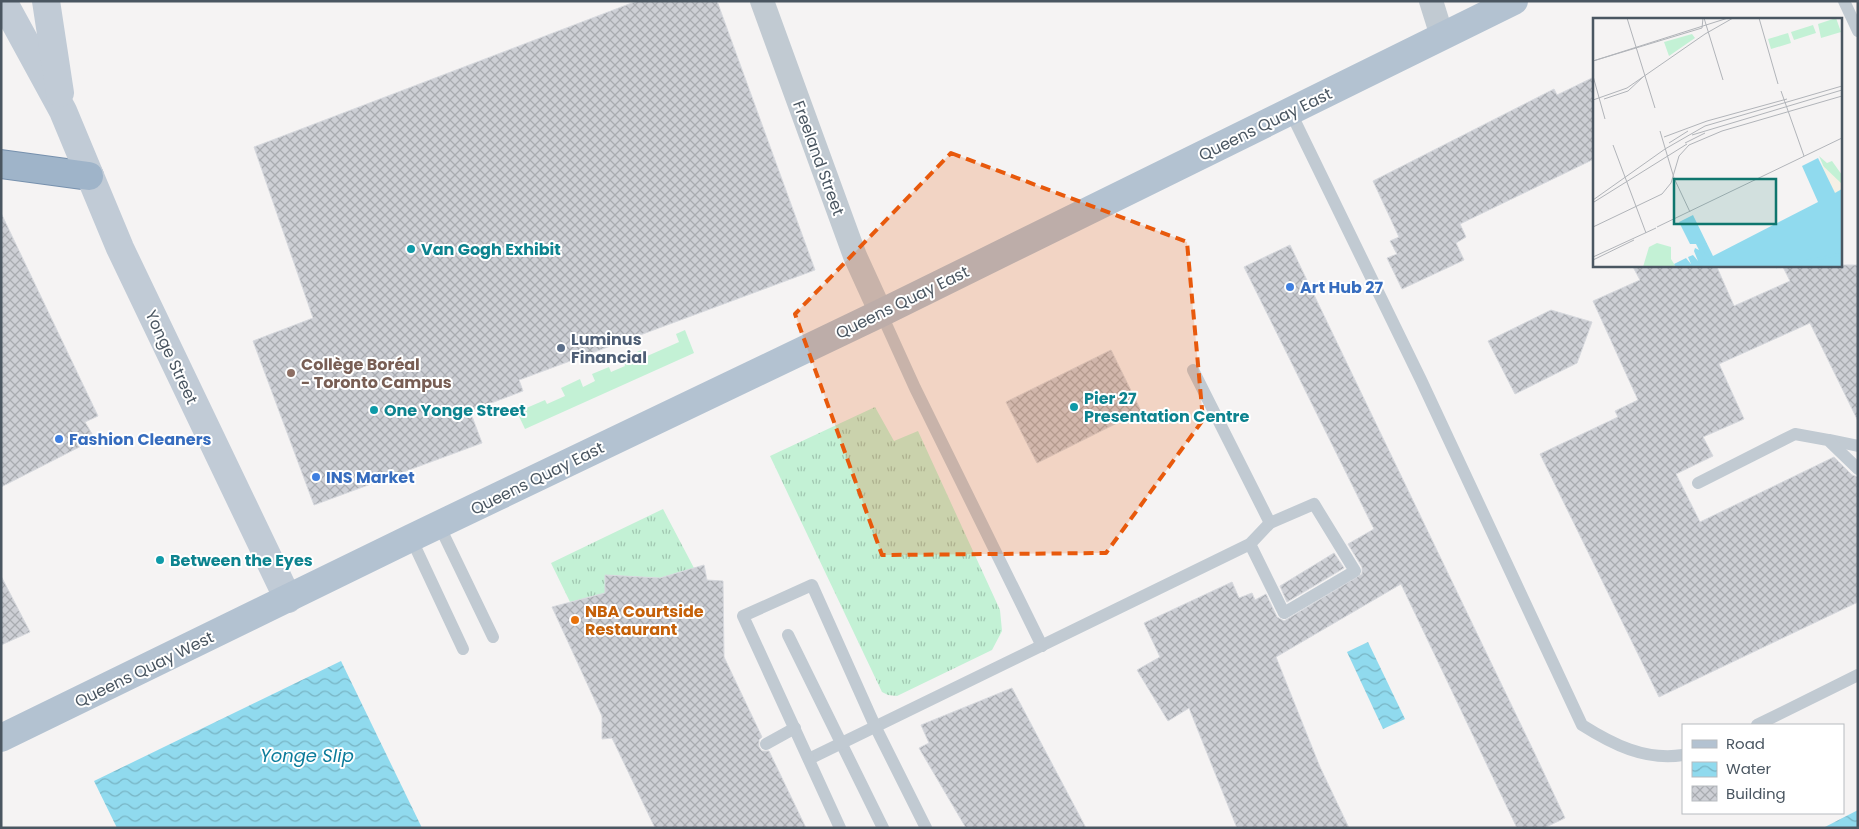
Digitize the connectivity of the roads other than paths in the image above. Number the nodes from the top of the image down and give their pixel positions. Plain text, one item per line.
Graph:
1 (3, 1) edge
2 (46, 1) edge
3 (762, 1) edge
4 (1431, 1) edge
5 (1514, 1) edge
6 (1844, 1) edge
7 (1858, 31) edge
8 (1442, 36) junction
9 (63, 112) junction
10 (1290, 112) junction
11 (1, 164) edge
12 (89, 176) junction
13 (881, 313) junction
14 (1193, 370) dead end
15 (1828, 440) junction
16 (1858, 446) edge
17 (1858, 469) edge
18 (1698, 484) dead end
19 (1270, 523) junction
20 (439, 525) junction
21 (412, 538) junction
22 (1250, 544) junction
23 (288, 599) junction
24 (788, 635) dead end
25 (493, 636) dead end
26 (1042, 646) junction
27 (463, 649) dead end
28 (1858, 675) edge
29 (1760, 724) edge
30 (875, 726) junction
31 (795, 728) junction
32 (1, 738) edge
33 (766, 744) dead end
34 (842, 744) junction
35 (1682, 754) edge
36 (809, 759) junction
37 (840, 828) edge
38 (883, 828) edge
39 (926, 828) edge

1 - 9 main road, Yonge Street
2 - 9 main road, Yonge Street
3 - 13 street, Freeland Street
4 - 8 street
5 - 8 main road, Queens Quay East
6 - 7 lane
8 - 10 main road, Queens Quay East
9 - 12 main road, Yonge Street
10 - 13 main road, Queens Quay East
10 - 35 lane
11 - 12 highway
12 - 23 main road, Yonge Street
13 - 20 main road, Queens Quay East
13 - 26 lane
14 - 19 lane
15 - 16 lane
15 - 17 lane
15 - 18 lane
19 - 22 lane
19 - 22 lane
20 - 21 main road, Queens Quay East
20 - 25 lane
21 - 23 main road, Queens Quay East
21 - 27 lane
22 - 26 lane
23 - 32 main road, Queens Quay West
24 - 34 lane
26 - 30 lane
28 - 29 lane
30 - 31 lane
30 - 34 lane
30 - 39 lane
31 - 33 lane
31 - 36 lane
34 - 36 lane
34 - 38 lane
36 - 37 lane

